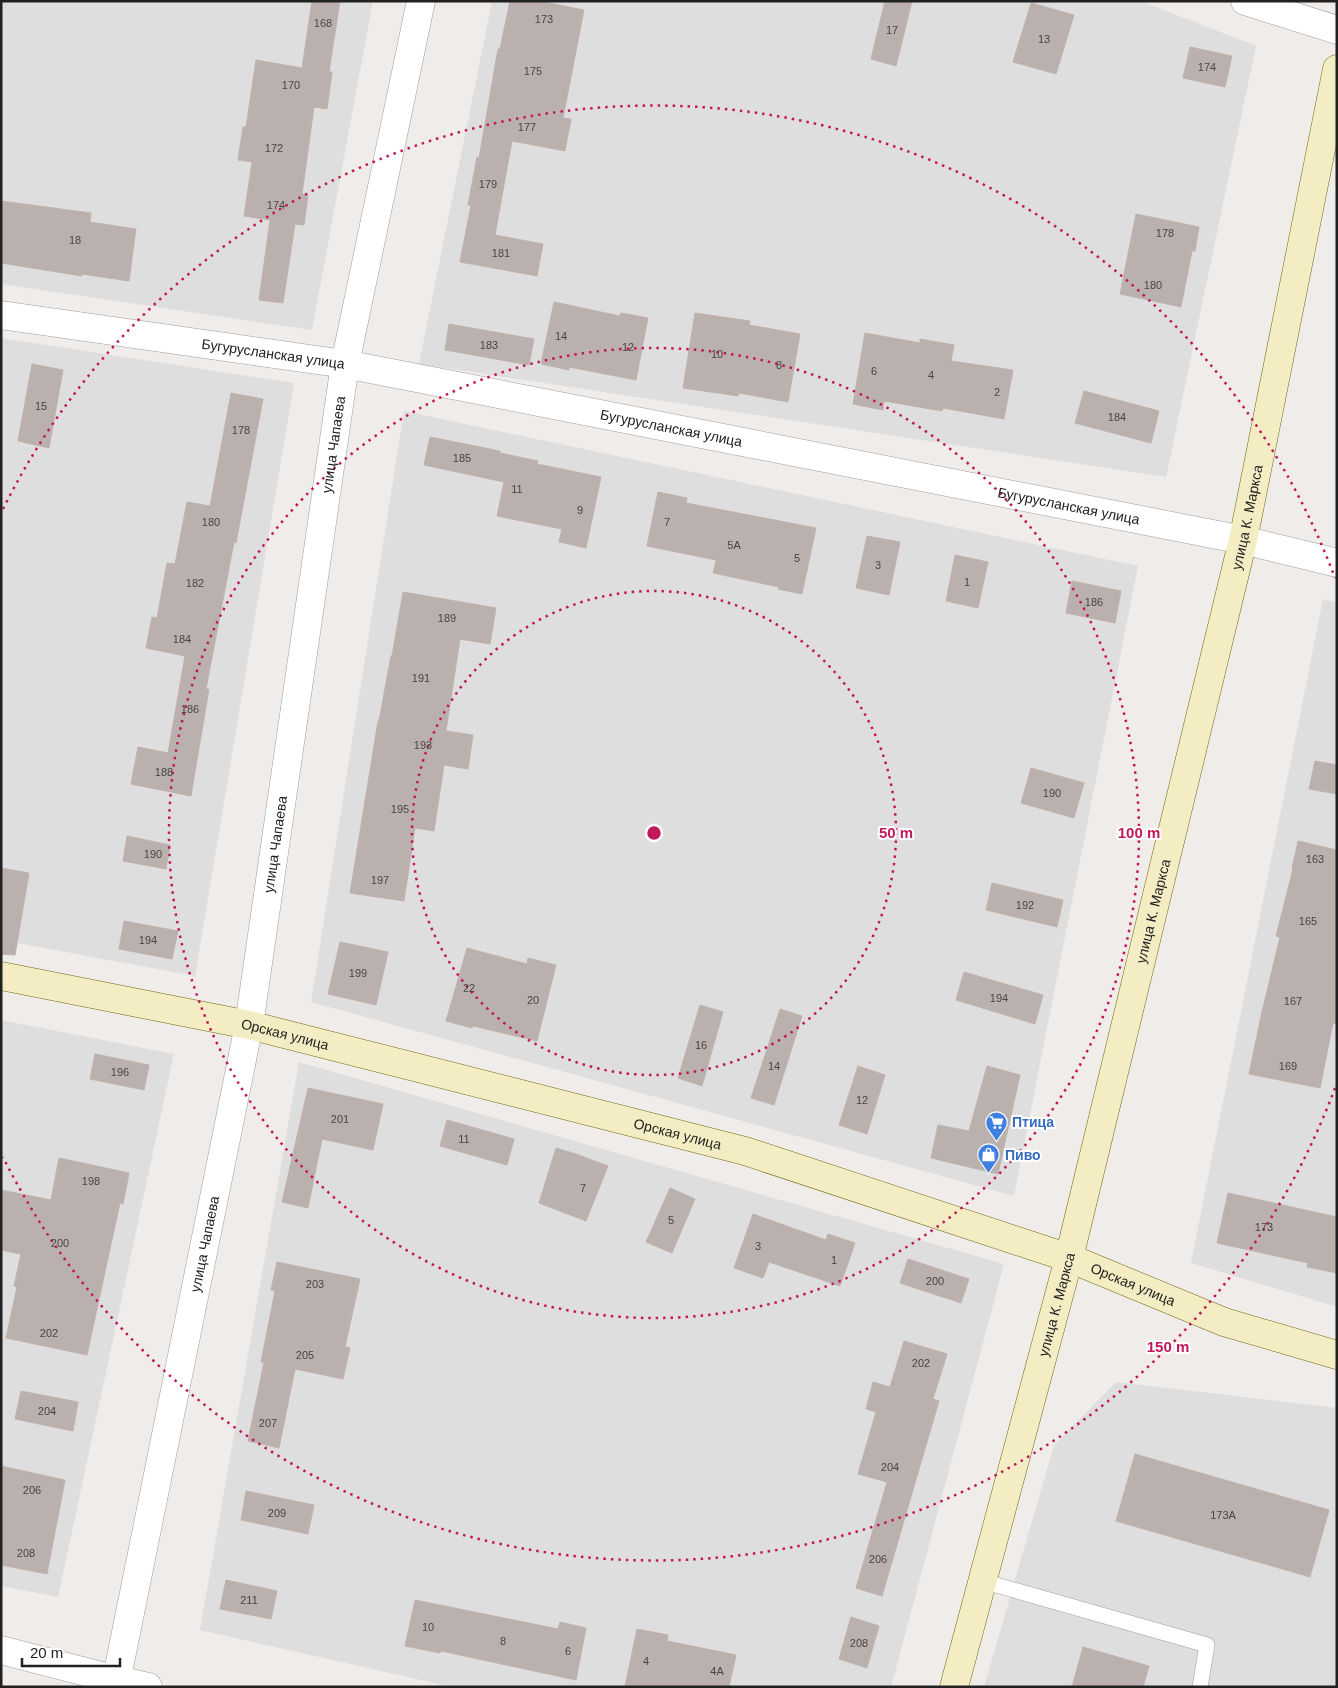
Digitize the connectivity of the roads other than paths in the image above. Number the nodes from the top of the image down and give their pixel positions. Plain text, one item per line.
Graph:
1 (421, 1) edge
2 (1245, 1) edge
3 (1337, 30) edge
4 (1337, 69) edge
5 (1, 315) edge
6 (345, 364) junction
7 (1243, 540) junction
8 (1337, 563) edge
9 (1, 976) edge
10 (249, 1025) junction
11 (1069, 1258) junction
12 (1337, 1355) edge
13 (982, 1582) junction
14 (1, 1650) edge
15 (116, 1683) edge
16 (148, 1687) edge
17 (954, 1687) edge
18 (1200, 1687) edge

1 - 6 street, улица Чапаева
2 - 3 street
4 - 7 main road, улица К. Маркса
5 - 6 street, Бугурусланская улица
6 - 7 street, Бугурусланская улица
6 - 10 street, улица Чапаева
7 - 8 street, Бугурусланская улица
7 - 11 main road, улица К. Маркса
9 - 10 main road, Орская улица
10 - 11 main road, Орская улица
10 - 15 street, улица Чапаева
11 - 12 main road, Орская улица
11 - 13 main road, улица К. Маркса
13 - 17 main road, улица К. Маркса
13 - 18 lane
14 - 15 street
15 - 16 street

